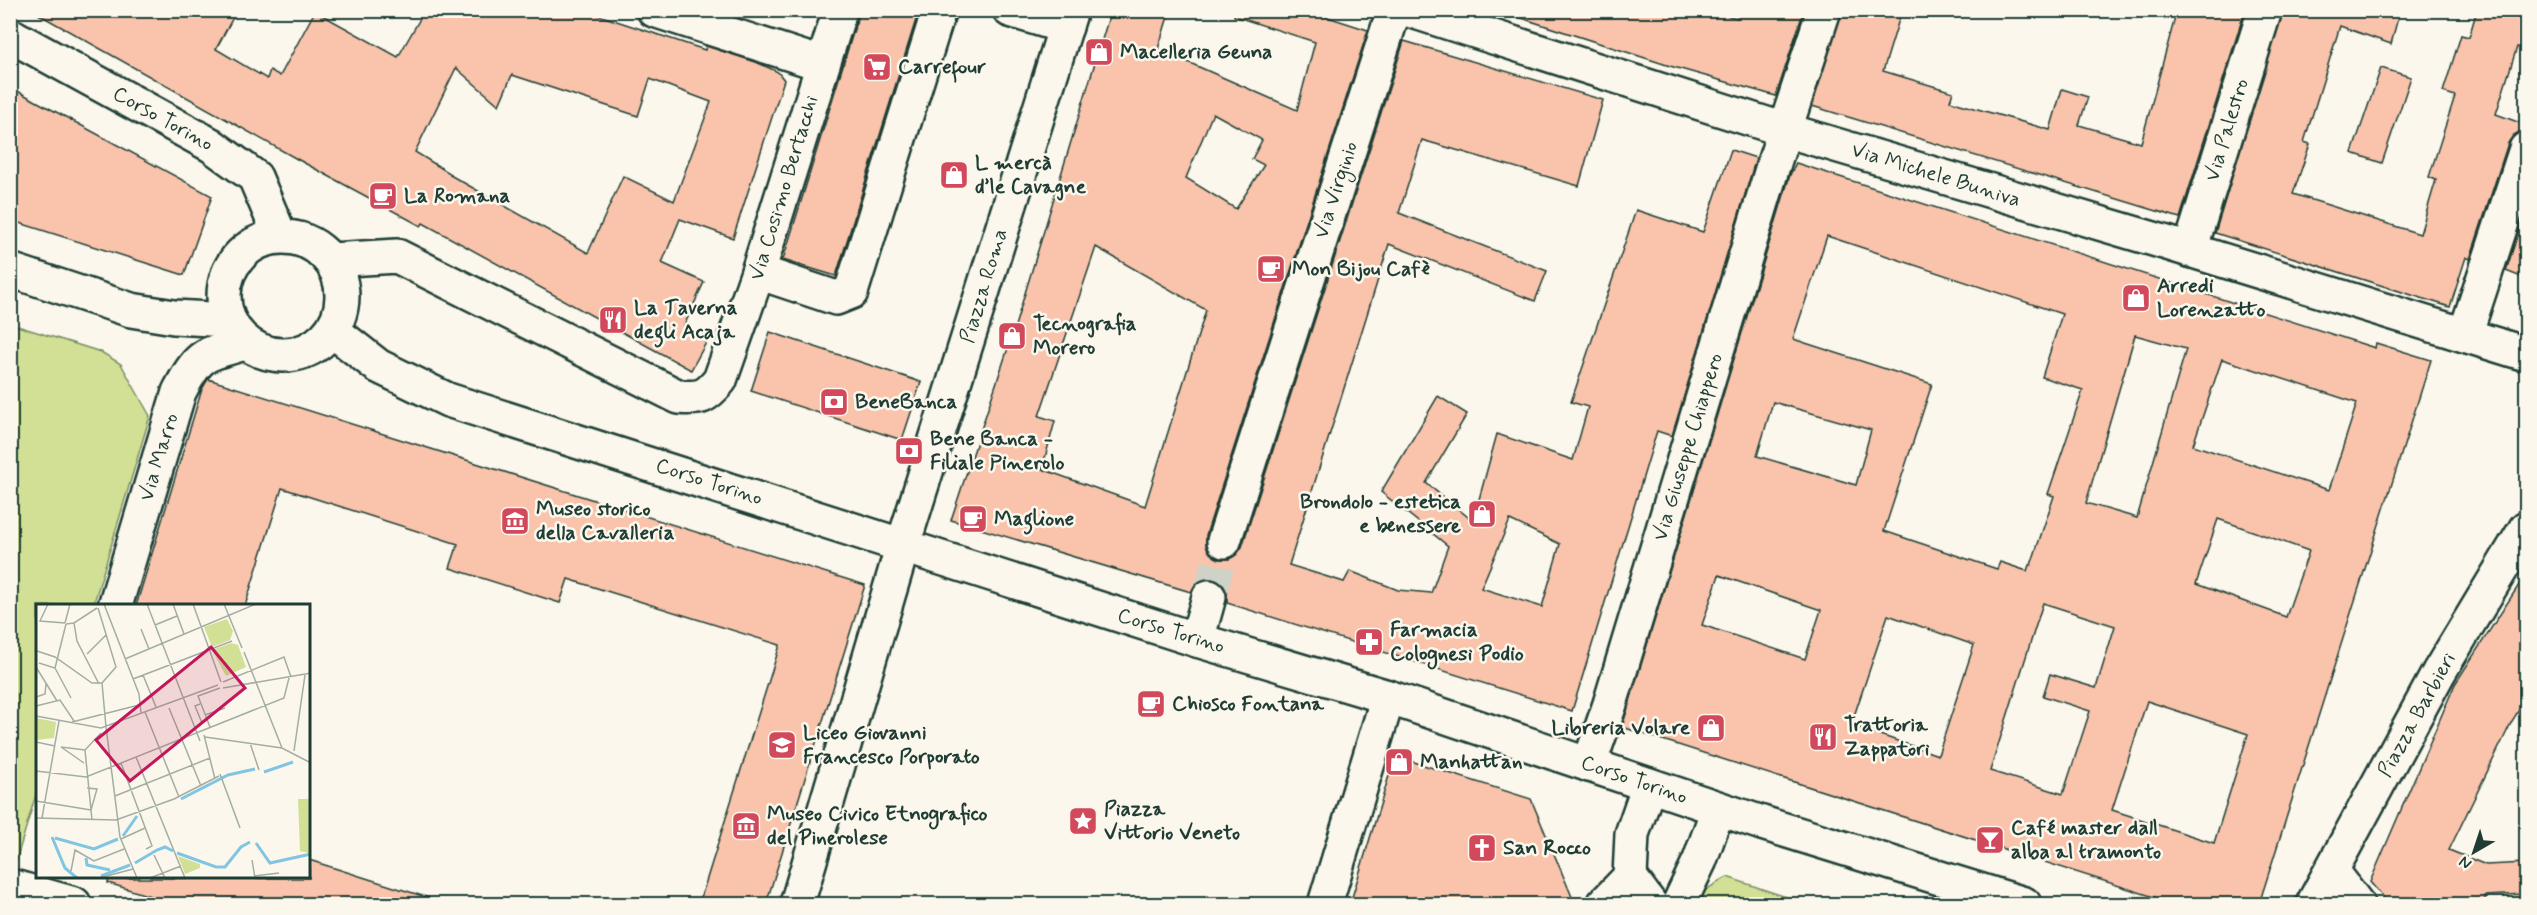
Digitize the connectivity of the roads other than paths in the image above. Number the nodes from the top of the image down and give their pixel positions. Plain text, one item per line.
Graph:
1 (654, 10) edge
2 (840, 10) edge
3 (939, 10) edge
4 (1010, 10) edge
5 (1394, 10) edge
6 (1409, 10) edge
7 (1824, 10) edge
8 (2265, 10) edge
9 (1069, 19) edge
10 (10, 35) edge
11 (822, 64) junction
12 (1785, 130) junction
13 (2526, 149) edge
14 (280, 236) junction
15 (2190, 250) junction
16 (331, 260) junction
17 (10, 270) edge
18 (758, 272) junction
19 (332, 330) junction
20 (237, 332) junction
21 (2465, 335) junction
22 (2526, 354) edge
23 (2526, 528) edge
24 (1224, 541) tunnel mouth
25 (903, 545) junction
26 (1209, 597) tunnel mouth
27 (116, 604) edge
28 (1197, 640) junction
29 (1388, 697) junction
30 (1589, 765) junction
31 (1649, 785) junction
32 (1718, 809) junction
33 (2332, 871) junction
34 (1630, 877) junction
35 (25, 887) edge
36 (74, 904) edge
37 (797, 904) edge
38 (1325, 904) edge
39 (1604, 904) edge
40 (1650, 904) edge
41 (1679, 904) edge
42 (2024, 904) edge
43 (2313, 904) edge
44 (2357, 904) edge

1 - 11 street
2 - 11 street, Via Cosimo Bertacchi
3 - 18 street
4 - 9 street, Piazza Roma
5 - 24 street, Via Virginio
6 - 12 street, Via Michele Buniva
7 - 12 street, Via Giuseppe Chiappero
8 - 15 street, Via Palestro
9 - 25 street, Piazza Roma
10 - 14 street, Corso Torino
11 - 18 street, Via Cosimo Bertacchi
12 - 15 street, Via Michele Buniva
12 - 30 street, Via Giuseppe Chiappero
13 - 21 street
14 - 16 street
14 - 20 street
15 - 21 street, Via Michele Buniva
16 - 18 street, Via Cosimo Bertacchi
16 - 19 street
17 - 20 street
19 - 20 street
19 - 25 street, Corso Torino
20 - 27 street, Via Marro
21 - 22 street
23 - 33 street, Piazza Barbieri
25 - 28 street, Corso Torino
25 - 37 street
26 - 28 street
28 - 29 street, Corso Torino
29 - 30 street, Corso Torino
29 - 38 street
30 - 31 street, Corso Torino
31 - 32 street, Corso Torino
31 - 34 street
32 - 41 street
32 - 42 street, Corso Torino
33 - 43 street, Piazza Barbieri
33 - 44 street
34 - 39 street
34 - 40 street
35 - 36 street

